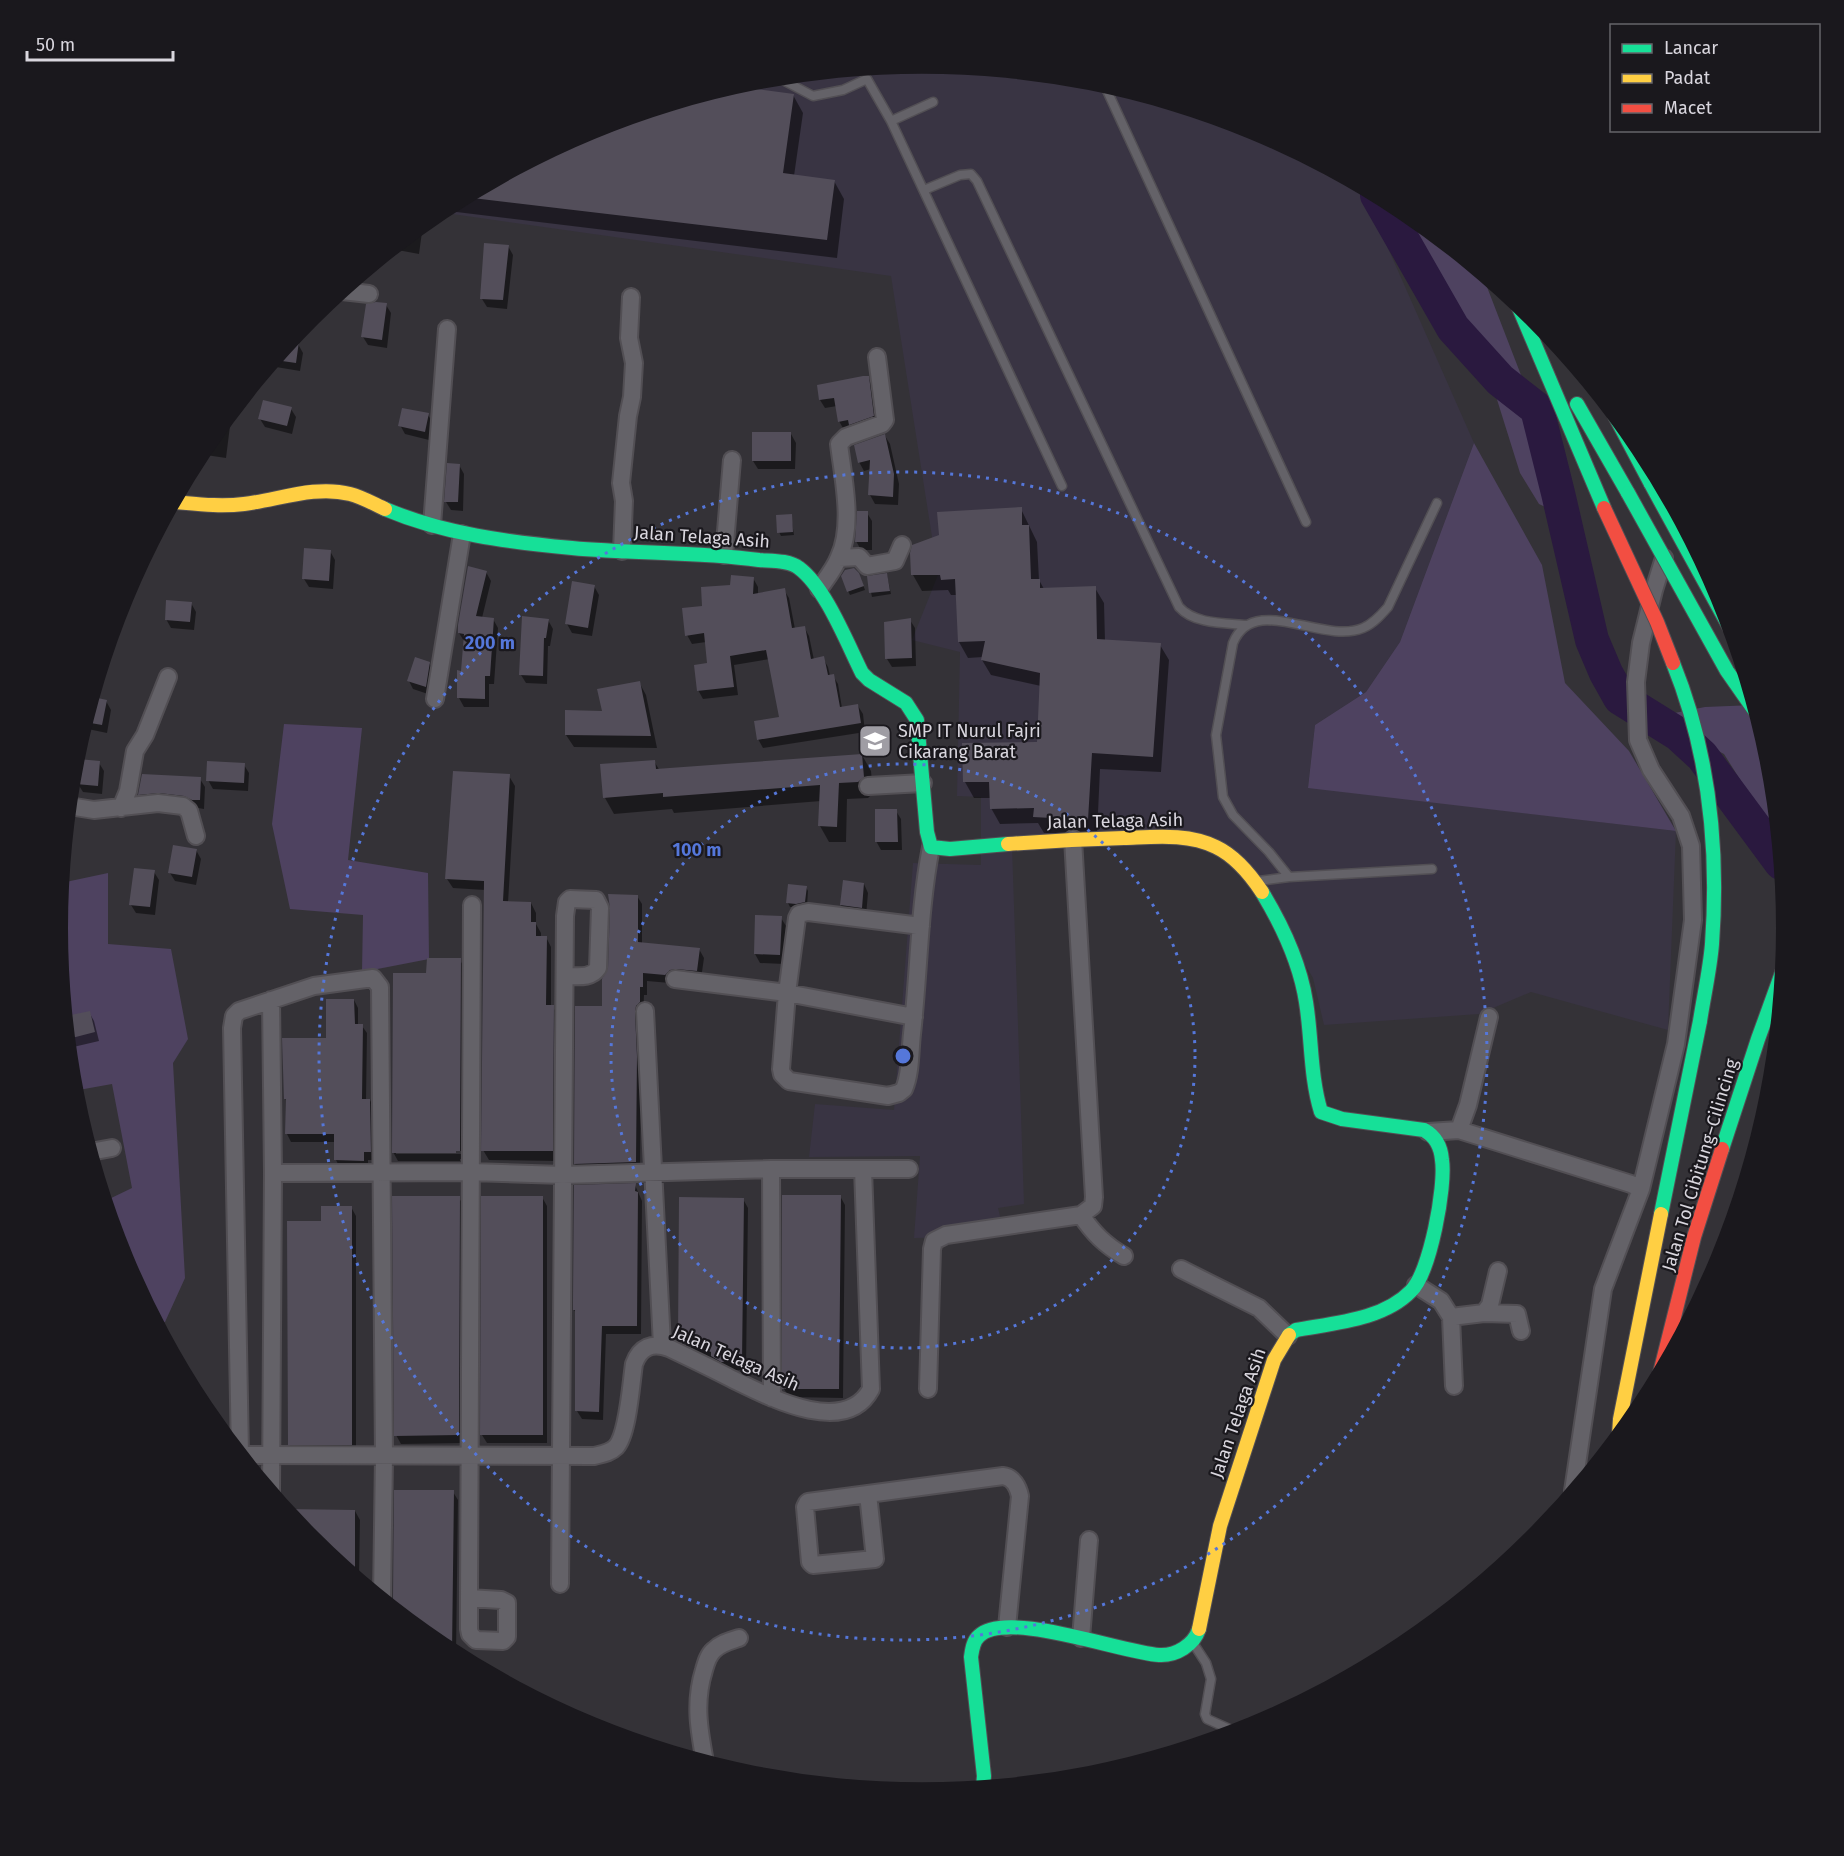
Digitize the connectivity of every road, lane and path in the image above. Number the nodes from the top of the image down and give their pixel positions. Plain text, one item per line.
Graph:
1 (865, 75) edge
2 (867, 79) junction
3 (791, 84) edge
4 (1109, 95) edge
5 (933, 102) dead end
6 (891, 121) junction
7 (924, 190) junction
8 (352, 292) edge
9 (369, 294) dead end
10 (631, 297) dead end
11 (1526, 324) edge
12 (447, 329) dead end
13 (1541, 340) edge
14 (878, 357) dead end
15 (732, 460) dead end
16 (1062, 486) dead end
17 (1653, 486) edge
18 (181, 503) edge
19 (1437, 503) dead end
20 (1306, 522) dead end
21 (432, 525) junction
22 (1676, 527) edge
23 (462, 534) junction
24 (903, 545) dead end
25 (622, 551) junction
26 (724, 555) junction
27 (1690, 555) edge
28 (839, 558) junction
29 (819, 589) junction
30 (1246, 626) junction
31 (168, 677) dead end
32 (1743, 694) edge
33 (435, 699) dead end
34 (923, 783) junction
35 (868, 786) dead end
36 (76, 807) edge
37 (121, 808) junction
38 (196, 836) dead end
39 (1073, 839) junction
40 (931, 847) junction
41 (1432, 869) dead end
42 (1289, 878) junction
43 (1255, 882) junction
44 (472, 905) dead end
45 (921, 926) junction
46 (566, 976) junction
47 (675, 979) dead end
48 (787, 993) junction
49 (1774, 995) edge
50 (271, 1000) junction
51 (645, 1011) dead end
52 (914, 1017) junction
53 (1489, 1017) dead end
54 (1458, 1130) junction
55 (1428, 1132) junction
56 (112, 1148) dead end
57 (97, 1151) edge
58 (771, 1169) junction
59 (863, 1169) junction
60 (909, 1169) dead end
61 (380, 1172) junction
62 (471, 1172) junction
63 (273, 1173) junction
64 (654, 1173) junction
65 (563, 1174) junction
66 (1641, 1189) junction
67 (1081, 1215) junction
68 (1124, 1256) dead end
69 (1180, 1269) dead end
70 (1498, 1271) dead end
71 (1416, 1285) junction
72 (1484, 1313) junction
73 (1451, 1317) junction
74 (1521, 1331) dead end
75 (1288, 1336) junction
76 (662, 1345) junction
77 (1667, 1346) edge
78 (1454, 1386) dead end
79 (928, 1389) dead end
80 (772, 1398) junction
81 (1620, 1420) edge
82 (240, 1442) edge
83 (249, 1454) edge
84 (272, 1455) junction
85 (384, 1456) junction
86 (470, 1456) junction
87 (560, 1456) junction
88 (1575, 1478) edge
89 (271, 1481) edge
90 (868, 1494) junction
91 (1089, 1540) dead end
92 (560, 1584) dead end
93 (382, 1589) edge
94 (469, 1598) dead end
95 (1007, 1627) junction
96 (739, 1638) dead end
97 (1081, 1638) junction
98 (1192, 1642) junction
99 (1224, 1727) edge
100 (704, 1754) edge
101 (984, 1780) edge

1 - 2 lane
2 - 3 lane
2 - 6 lane
4 - 20 lane
5 - 6 lane
6 - 7 lane
7 - 16 lane
7 - 30 lane
8 - 9 street
10 - 25 street
11 - 81 main road, bridge
12 - 21 street
13 - 32 main road, bridge
14 - 28 street
15 - 26 street
17 - 27 main road, bridge
18 - 21 main road, Jalan Telaga Asih
19 - 30 lane
21 - 23 main road, Jalan Telaga Asih
22 - 66 street
23 - 25 main road, Jalan Telaga Asih
23 - 33 street
24 - 28 street
25 - 26 main road, Jalan Telaga Asih
26 - 29 main road, Jalan Telaga Asih
28 - 29 street
29 - 34 main road, Jalan Telaga Asih
30 - 42 lane
31 - 37 street
34 - 35 street
34 - 40 main road, Jalan Telaga Asih
36 - 37 street
37 - 38 street
39 - 40 main road, Jalan Telaga Asih
39 - 43 main road, Jalan Telaga Asih
39 - 67 street
40 - 45 street
41 - 42 lane
42 - 43 lane
43 - 55 main road, Jalan Telaga Asih
44 - 62 street
45 - 48 street
45 - 52 street
46 - 46 street
46 - 65 street
47 - 48 street
48 - 52 street
48 - 52 street
49 - 77 main road, Jalan Tol Cibitung–Cilincing
50 - 61 street
50 - 63 street
50 - 82 street
51 - 64 street
53 - 54 street
54 - 55 street
54 - 66 street
55 - 71 main road, Jalan Telaga Asih
56 - 57 street
58 - 59 street
58 - 64 street
58 - 80 street
59 - 60 street
59 - 80 street, Jalan Telaga Asih
61 - 62 street
61 - 63 street
61 - 85 street
62 - 65 street
62 - 86 street
63 - 84 street
64 - 65 street
64 - 76 street
65 - 87 street
66 - 88 street
67 - 68 street
67 - 79 street
69 - 75 street
70 - 72 street
71 - 73 street
71 - 75 main road, Jalan Telaga Asih
72 - 73 street
72 - 74 street
73 - 78 street
75 - 98 main road, Jalan Telaga Asih
76 - 80 street, Jalan Telaga Asih
76 - 87 street, Jalan Telaga Asih
83 - 84 street, Jalan Telaga Asih
84 - 85 street, Jalan Telaga Asih
84 - 89 street
85 - 86 street, Jalan Telaga Asih
85 - 93 street
86 - 87 street, Jalan Telaga Asih
86 - 94 street
87 - 92 street
90 - 90 street
90 - 95 street
91 - 97 street
95 - 97 main road
95 - 101 main road
96 - 100 street
97 - 98 main road
98 - 99 lane

